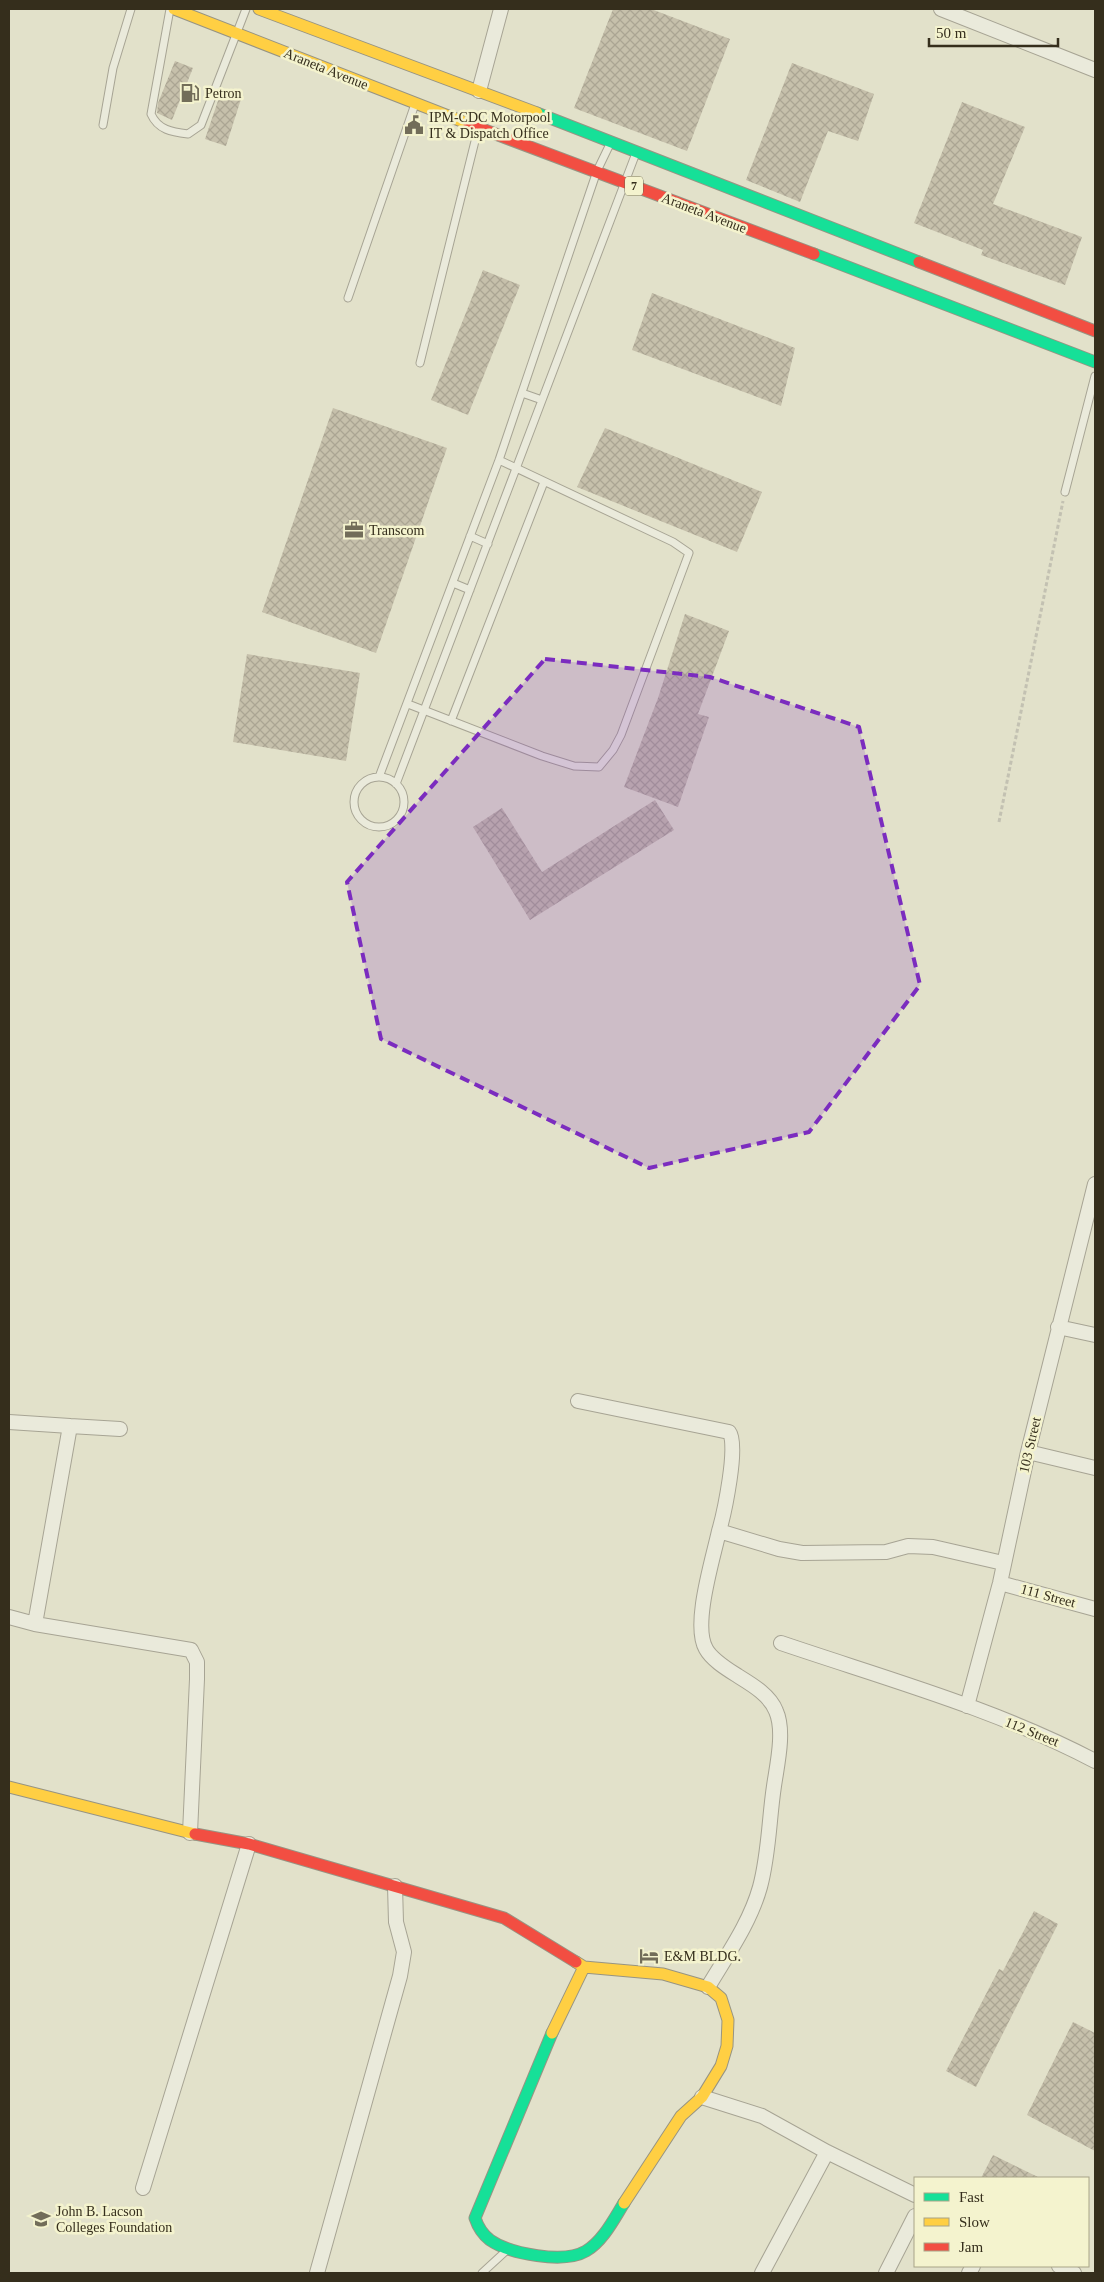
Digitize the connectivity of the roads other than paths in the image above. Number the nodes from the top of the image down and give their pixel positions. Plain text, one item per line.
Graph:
1 (131, 9) edge
2 (170, 9) edge
3 (174, 9) edge
4 (246, 9) edge
5 (259, 9) edge
6 (500, 9) edge
7 (941, 9) edge
8 (285, 13) edge
9 (237, 33) junction
10 (1095, 70) edge
11 (479, 91) junction
12 (415, 105) junction
13 (102, 125) dead end
14 (479, 127) junction
15 (611, 142) junction
16 (637, 153) junction
17 (598, 170) junction
18 (626, 183) junction
19 (969, 282) junction
20 (348, 298) dead end
21 (958, 310) junction
22 (1095, 331) edge
23 (1095, 362) edge
24 (420, 363) dead end
25 (1095, 376) edge
26 (522, 393) junction
27 (542, 400) junction
28 (499, 460) junction
29 (517, 467) junction
30 (544, 482) junction
31 (1065, 492) road end
32 (470, 536) junction
33 (488, 544) junction
34 (453, 583) junction
35 (470, 590) junction
36 (408, 704) junction
37 (424, 711) junction
38 (451, 721) junction
39 (379, 777) junction
40 (396, 784) junction
41 (1095, 1184) edge
42 (1093, 1204) edge
43 (1058, 1327) junction
44 (1095, 1335) edge
45 (578, 1401) dead end
46 (9, 1422) edge
47 (70, 1426) junction
48 (120, 1429) dead end
49 (1028, 1452) junction
50 (1095, 1468) edge
51 (719, 1531) junction
52 (1003, 1563) junction
53 (1000, 1583) junction
54 (1095, 1609) edge
55 (9, 1617) edge
56 (35, 1624) junction
57 (781, 1643) dead end
58 (967, 1706) junction
59 (1095, 1761) edge
60 (9, 1787) edge
61 (190, 1833) junction
62 (248, 1844) junction
63 (395, 1886) junction
64 (584, 1967) junction
65 (708, 1987) junction
66 (702, 2097) junction
67 (827, 2152) junction
68 (143, 2188) dead end
69 (914, 2194) edge
70 (914, 2218) edge
71 (509, 2248) junction
72 (1061, 2267) edge
73 (317, 2273) edge
74 (482, 2273) edge
75 (762, 2273) edge
76 (886, 2273) edge
77 (1074, 2273) edge

1 - 13 lane
2 - 9 lane
3 - 9 main road, Araneta Avenue / 7
4 - 9 lane
5 - 8 main road, 7
6 - 11 street
7 - 10 street
8 - 11 main road, 7
9 - 12 main road, Araneta Avenue / 7
11 - 15 main road, 7
12 - 14 main road, Araneta Avenue / 7
12 - 20 lane
14 - 17 main road, Araneta Avenue / 7
14 - 24 lane
15 - 16 main road, 7
15 - 17 lane
16 - 18 lane
16 - 19 main road, 7
17 - 18 main road, Araneta Avenue / 7
17 - 26 lane
18 - 21 main road, Araneta Avenue / 7
18 - 27 lane
19 - 21 main road
19 - 22 main road, 7
21 - 23 main road, Araneta Avenue / 7
25 - 31 lane
26 - 27 lane
26 - 28 lane
27 - 29 lane
28 - 29 lane
28 - 32 lane
29 - 30 lane
29 - 33 lane
30 - 38 lane
30 - 38 lane
32 - 33 lane
32 - 34 lane
33 - 35 lane
34 - 35 lane
34 - 36 lane
35 - 37 lane
36 - 37 lane
36 - 39 lane
37 - 38 lane
37 - 40 lane
39 - 40 lane
39 - 40 lane
41 - 42 street, 103 Street
42 - 43 street, 103 Street
43 - 44 street
43 - 49 street, 103 Street
45 - 51 street
46 - 47 street
47 - 48 street
47 - 56 street
49 - 50 street
49 - 52 street, 103 Street
51 - 52 street
51 - 65 street
52 - 53 street, 103 Street
53 - 54 street, 111 Street
53 - 58 street, 103 Street
55 - 56 street
56 - 61 street
57 - 58 street, 112 Street
58 - 59 street, 112 Street
60 - 61 main road
61 - 62 main road
62 - 63 main road
62 - 68 street
63 - 64 main road
63 - 73 street
64 - 65 main road
64 - 71 main road
65 - 66 main road
66 - 67 street
66 - 71 main road
67 - 69 street
67 - 75 street
70 - 76 street
71 - 74 lane
72 - 77 street

